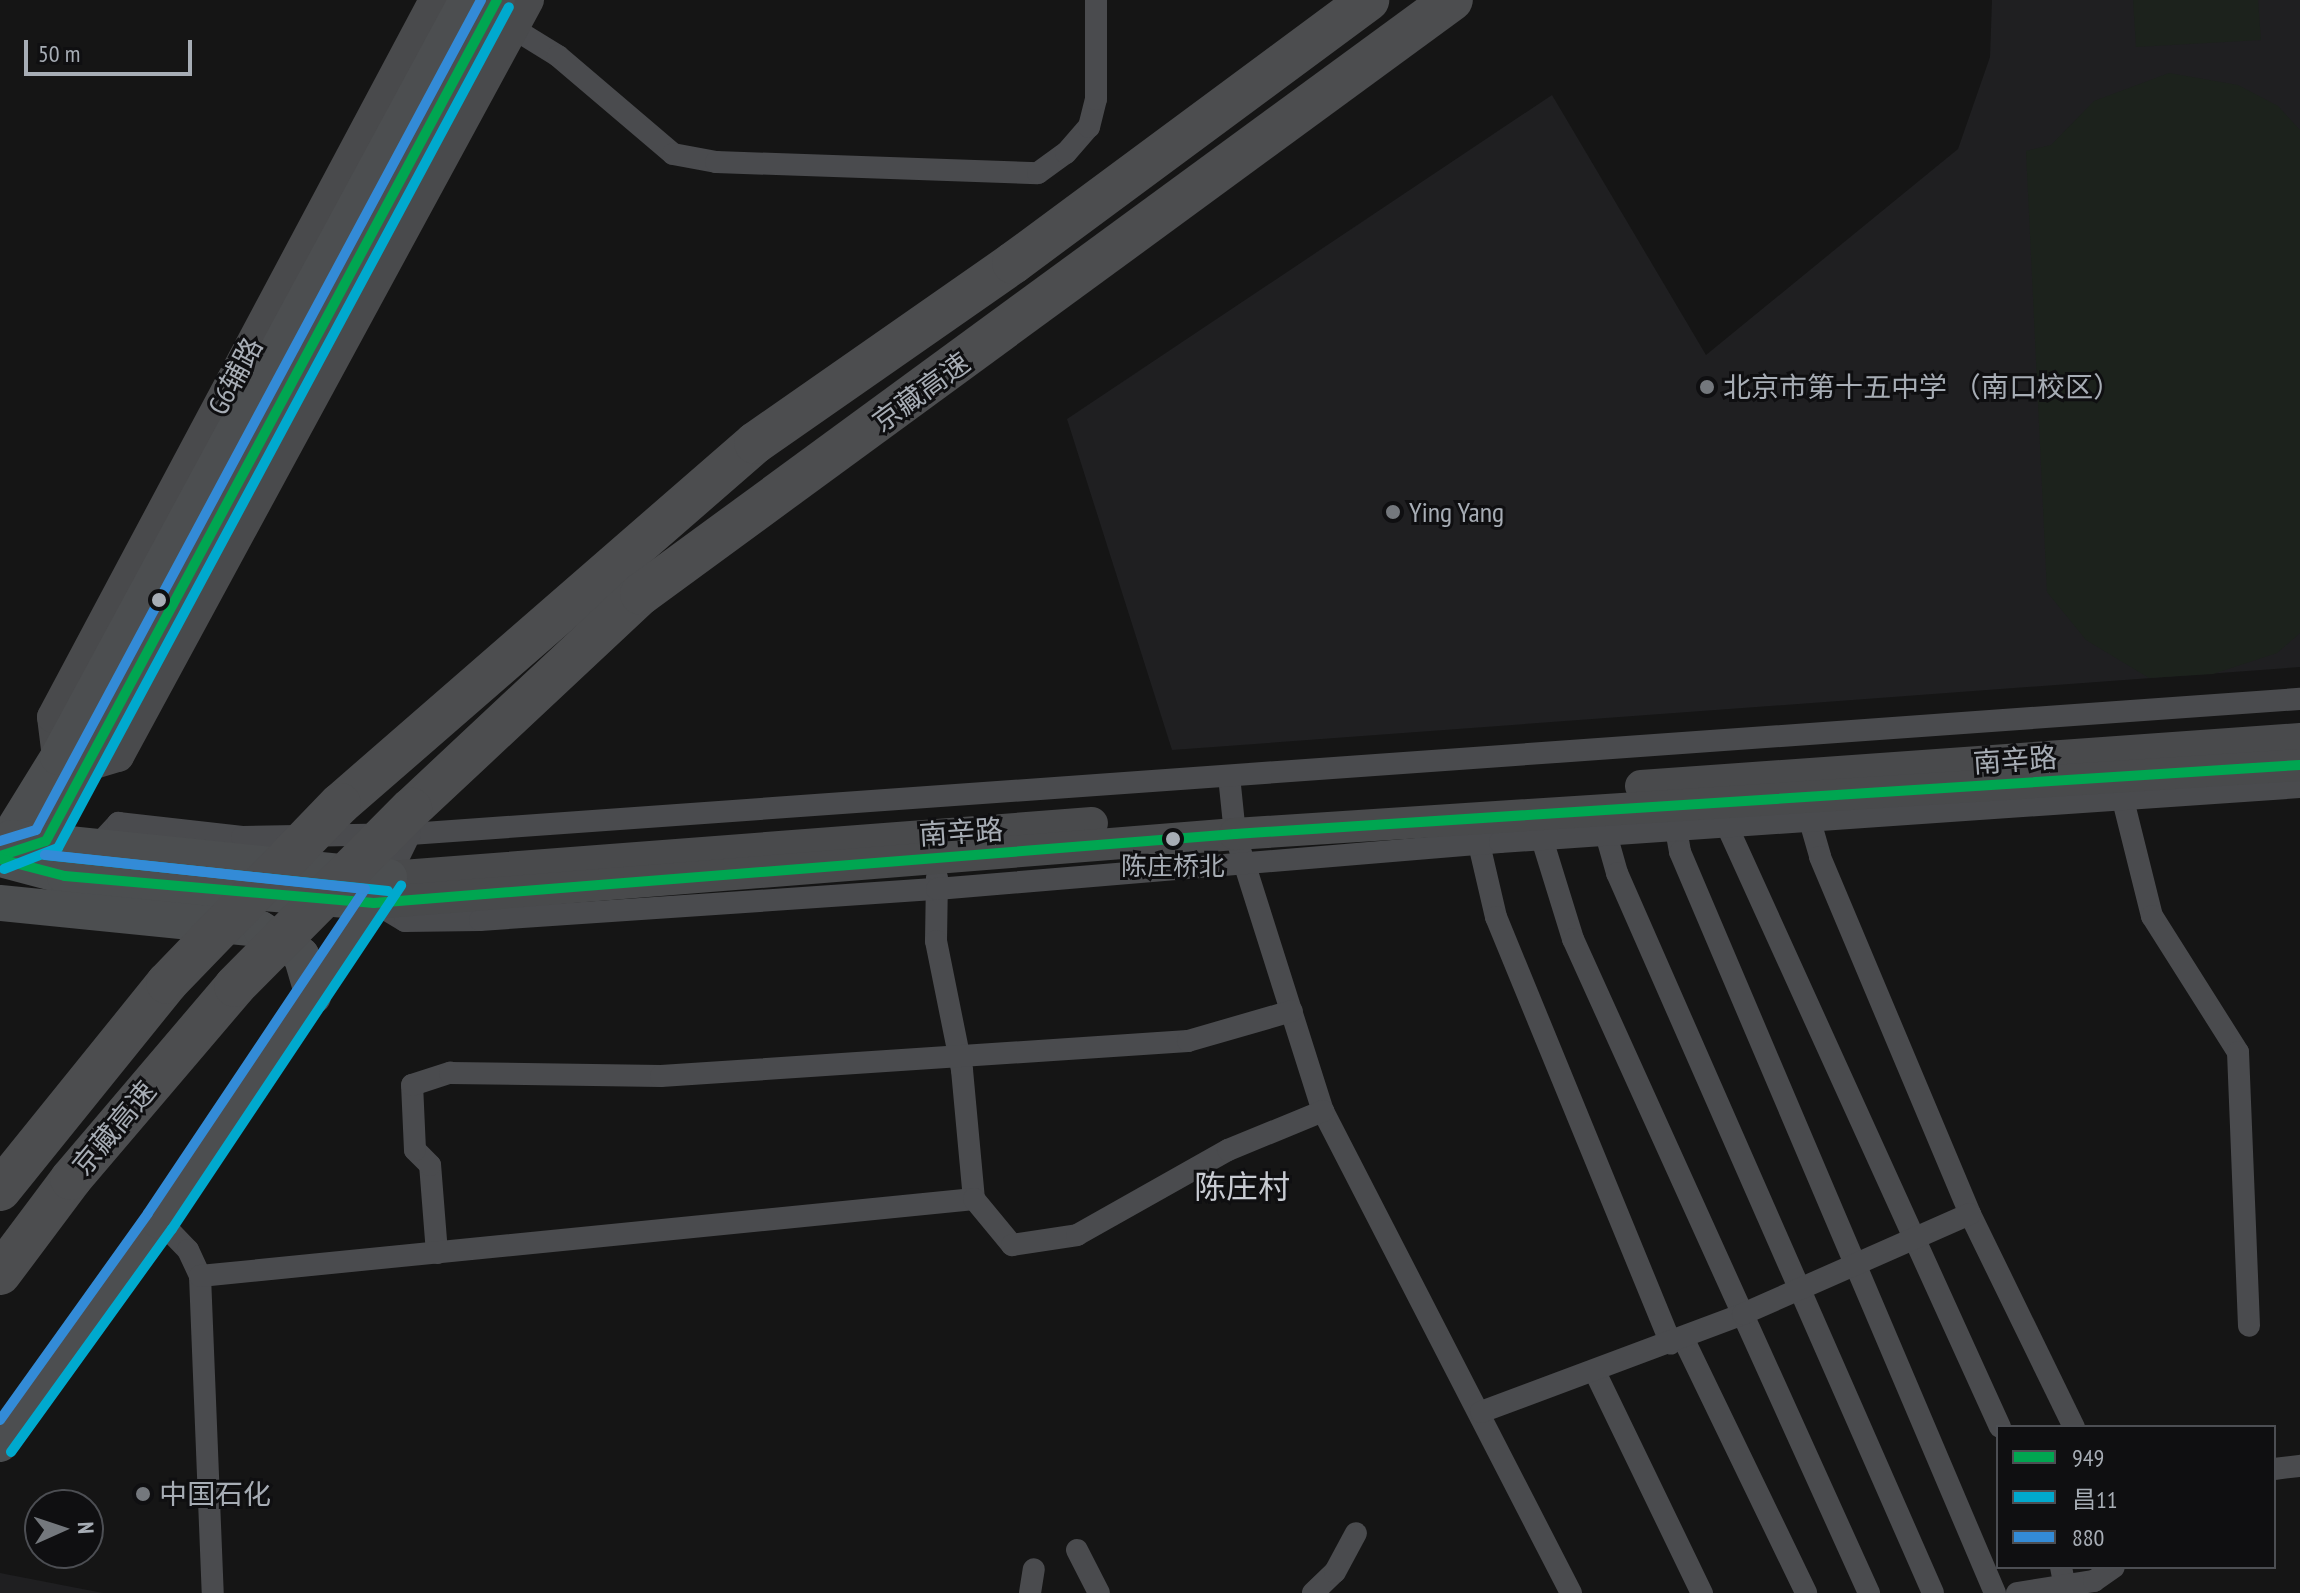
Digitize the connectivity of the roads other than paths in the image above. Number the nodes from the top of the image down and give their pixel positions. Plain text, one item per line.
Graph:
1 (435, 0) edge
2 (1096, 0) edge
3 (1368, 0) edge
4 (1452, 0) edge
5 (494, 7) edge
6 (2300, 699) edge
7 (2300, 739) edge
8 (70, 762) junction
9 (2300, 765) edge
10 (1229, 776) junction
11 (2300, 787) edge
12 (2123, 800) junction
13 (1810, 821) junction
14 (410, 822) junction
15 (1727, 826) junction
16 (1676, 829) junction
17 (1606, 834) junction
18 (1237, 837) junction
19 (1542, 839) junction
20 (1479, 844) junction
21 (96, 847) junction
22 (11, 849) edge
23 (937, 857) junction
24 (937, 889) junction
25 (381, 890) junction
26 (0, 903) edge
27 (313, 996) junction
28 (1292, 1011) junction
29 (959, 1055) junction
30 (1323, 1111) junction
31 (0, 1190) edge
32 (974, 1199) junction
33 (1970, 1214) junction
34 (160, 1221) junction
35 (1914, 1238) junction
36 (437, 1253) junction
37 (1855, 1264) junction
38 (0, 1274) edge
39 (200, 1276) junction
40 (1799, 1289) junction
41 (1743, 1314) junction
42 (2249, 1326) dead end
43 (1677, 1341) junction
44 (1595, 1372) junction
45 (1481, 1412) junction
46 (1999, 1425) edge
47 (2073, 1425) edge
48 (0, 1444) edge
49 (2300, 1466) edge
50 (2276, 1469) edge
51 (1356, 1533) dead end
52 (1077, 1550) dead end
53 (1034, 1569) dead end
54 (2111, 1569) edge
55 (2063, 1578) edge
56 (213, 1593) edge
57 (1030, 1593) edge
58 (1099, 1593) edge
59 (1313, 1593) edge
60 (1571, 1593) edge
61 (1702, 1593) edge
62 (1806, 1593) edge
63 (1869, 1593) edge
64 (1933, 1593) edge
65 (1995, 1593) edge
66 (2017, 1593) edge

1 - 8 main road, G6辅路
2 - 5 street
3 - 31 highway, 京藏高速, bridge
4 - 14 highway, 京藏高速
5 - 8 main road, G6辅路
5 - 8 main road
6 - 10 street
7 - 18 main road, 南辛路
8 - 22 main road, G6辅路
9 - 18 main road, 南辛路
10 - 14 street
10 - 18 street
11 - 12 street
12 - 13 street
12 - 42 street
13 - 15 street
13 - 33 street
14 - 21 street
14 - 25 street
14 - 38 highway, 京藏高速, bridge
15 - 16 street
15 - 35 street
16 - 17 street
16 - 37 street
17 - 19 street
17 - 40 street
18 - 20 street
18 - 23 main road, 南辛路
18 - 24 street
18 - 25 main road, 南辛路
18 - 28 street
19 - 20 street
19 - 41 street
20 - 43 street
21 - 22 main road
21 - 25 main road
22 - 25 main road
23 - 24 street
23 - 25 main road, 南辛路
24 - 25 street
24 - 29 street
25 - 27 main road
26 - 27 main road
27 - 34 main road
28 - 29 street
28 - 30 street
29 - 32 street
29 - 36 street
30 - 32 street
30 - 45 street
32 - 36 street
33 - 35 street
33 - 47 street
34 - 39 street
34 - 48 main road
35 - 37 street
35 - 46 street
36 - 39 street
37 - 40 street
37 - 65 street
39 - 56 street
40 - 41 street
40 - 64 street
41 - 43 street
41 - 63 street
43 - 44 street
43 - 62 street
44 - 45 street
44 - 61 street
45 - 60 street
49 - 50 street
51 - 59 street
52 - 58 street
53 - 57 street
54 - 55 street
55 - 66 street

